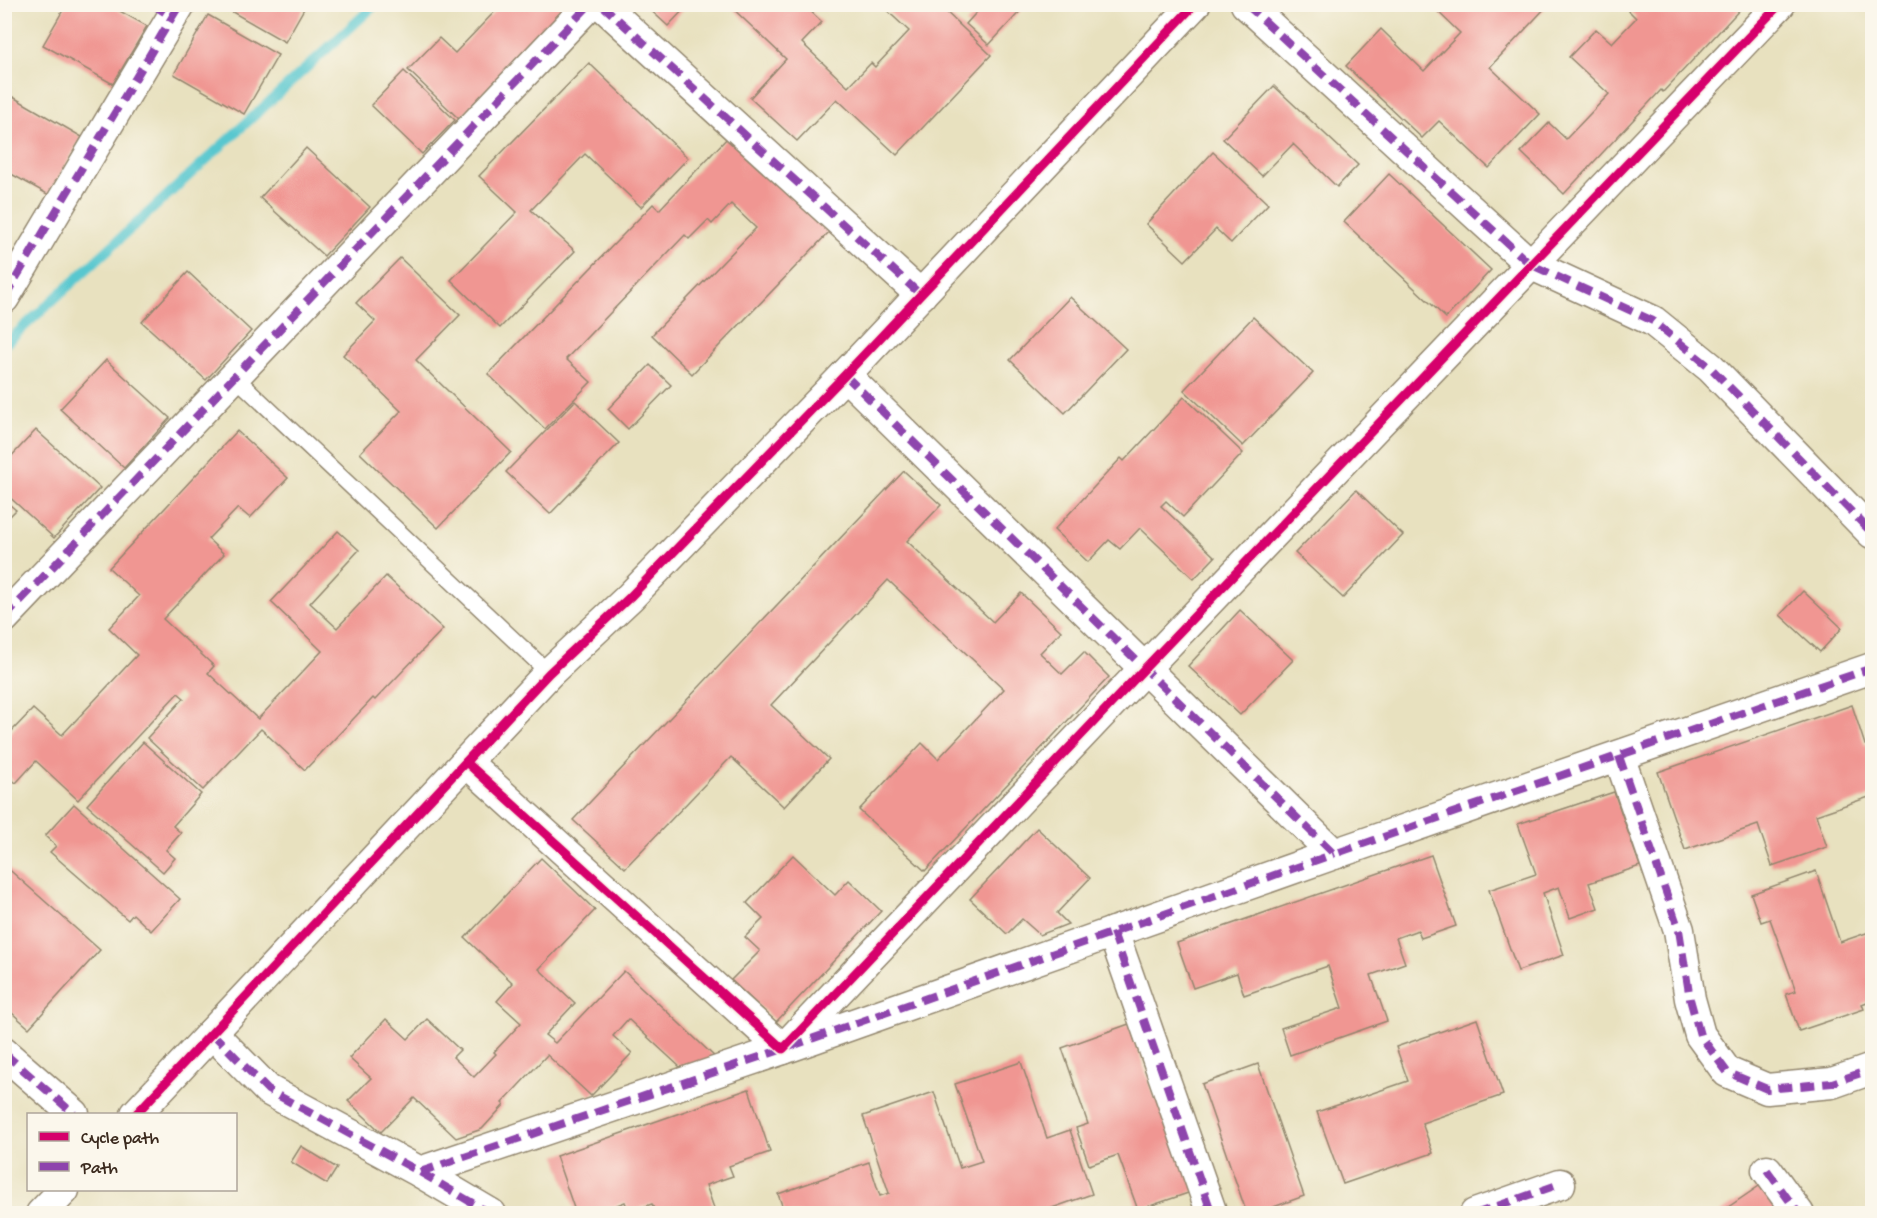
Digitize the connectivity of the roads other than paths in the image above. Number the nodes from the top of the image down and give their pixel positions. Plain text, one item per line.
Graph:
1 (590, 4) edge
2 (602, 4) edge
3 (1195, 4) edge
4 (1246, 4) edge
5 (1780, 4) edge
6 (168, 9) edge
7 (1530, 264) junction
8 (921, 295) junction
9 (4, 298) edge
10 (845, 375) junction
11 (235, 377) junction
12 (1872, 533) edge
13 (4, 618) edge
14 (1145, 668) junction
15 (1872, 668) edge
16 (549, 673) junction
17 (1619, 756) junction
18 (466, 762) junction
19 (1334, 854) junction
20 (1113, 932) junction
21 (212, 1034) junction
22 (783, 1049) junction
23 (4, 1053) edge
24 (1872, 1069) edge
25 (73, 1113) edge
26 (137, 1113) edge
27 (1767, 1170) dead end
28 (420, 1172) junction
29 (1560, 1184) dead end
30 (63, 1191) edge
31 (41, 1214) edge
32 (491, 1214) edge
33 (1212, 1214) edge
34 (1474, 1214) edge
35 (1799, 1214) edge

1 - 11 street
2 - 8 street
3 - 8 street
4 - 7 street
5 - 7 street
6 - 9 street
7 - 12 street
7 - 14 street
8 - 10 street
10 - 14 street
10 - 16 street
11 - 13 street
11 - 16 lane
14 - 19 street
14 - 22 street
15 - 17 street
16 - 18 street
17 - 19 street
17 - 24 street
18 - 21 street
18 - 22 street
19 - 20 street
20 - 22 street
20 - 33 street
21 - 26 street
21 - 28 street
22 - 28 street
23 - 25 street
27 - 35 street
28 - 32 street
29 - 34 street
30 - 31 street

